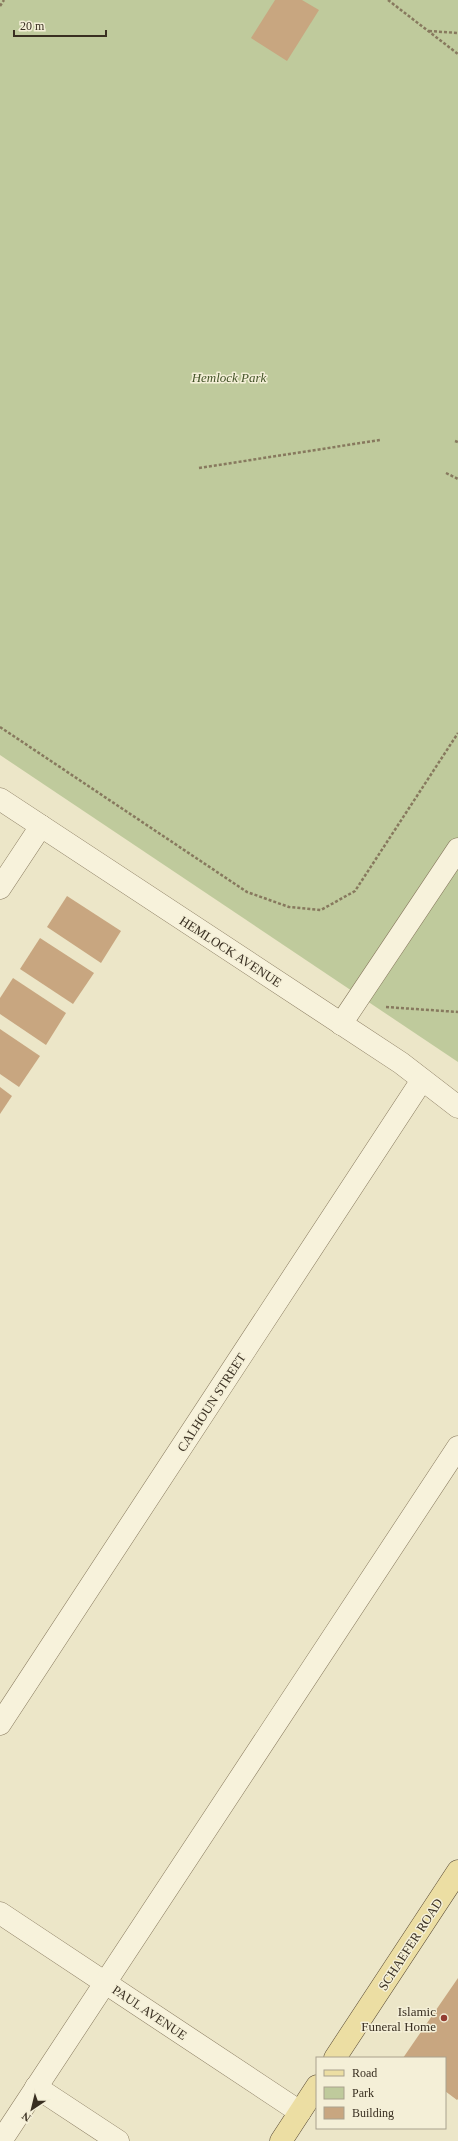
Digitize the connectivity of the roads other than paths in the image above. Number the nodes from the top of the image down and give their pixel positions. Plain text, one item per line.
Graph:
1 (0, 799) edge
2 (41, 826) junction
3 (458, 849) edge
4 (0, 888) edge
5 (341, 1024) junction
6 (422, 1080) junction
7 (458, 1108) edge
8 (458, 1447) edge
9 (0, 1724) edge
10 (455, 1882) edge
11 (0, 1913) edge
12 (105, 1982) junction
13 (336, 2057) edge
14 (36, 2087) junction
15 (316, 2088) edge
16 (300, 2112) junction
17 (1, 2141) edge
18 (118, 2141) edge
19 (281, 2141) edge

1 - 2 street, HEMLOCK AVENUE
2 - 4 street
2 - 5 street, HEMLOCK AVENUE
3 - 5 street
5 - 6 street, HEMLOCK AVENUE
6 - 7 street, HEMLOCK AVENUE
6 - 9 street, CALHOUN STREET
8 - 12 street
10 - 13 main road, SCHAEFER ROAD
11 - 12 street, PAUL AVENUE
12 - 14 street
12 - 16 street, PAUL AVENUE
14 - 17 street
14 - 18 street
15 - 16 main road
16 - 19 main road

